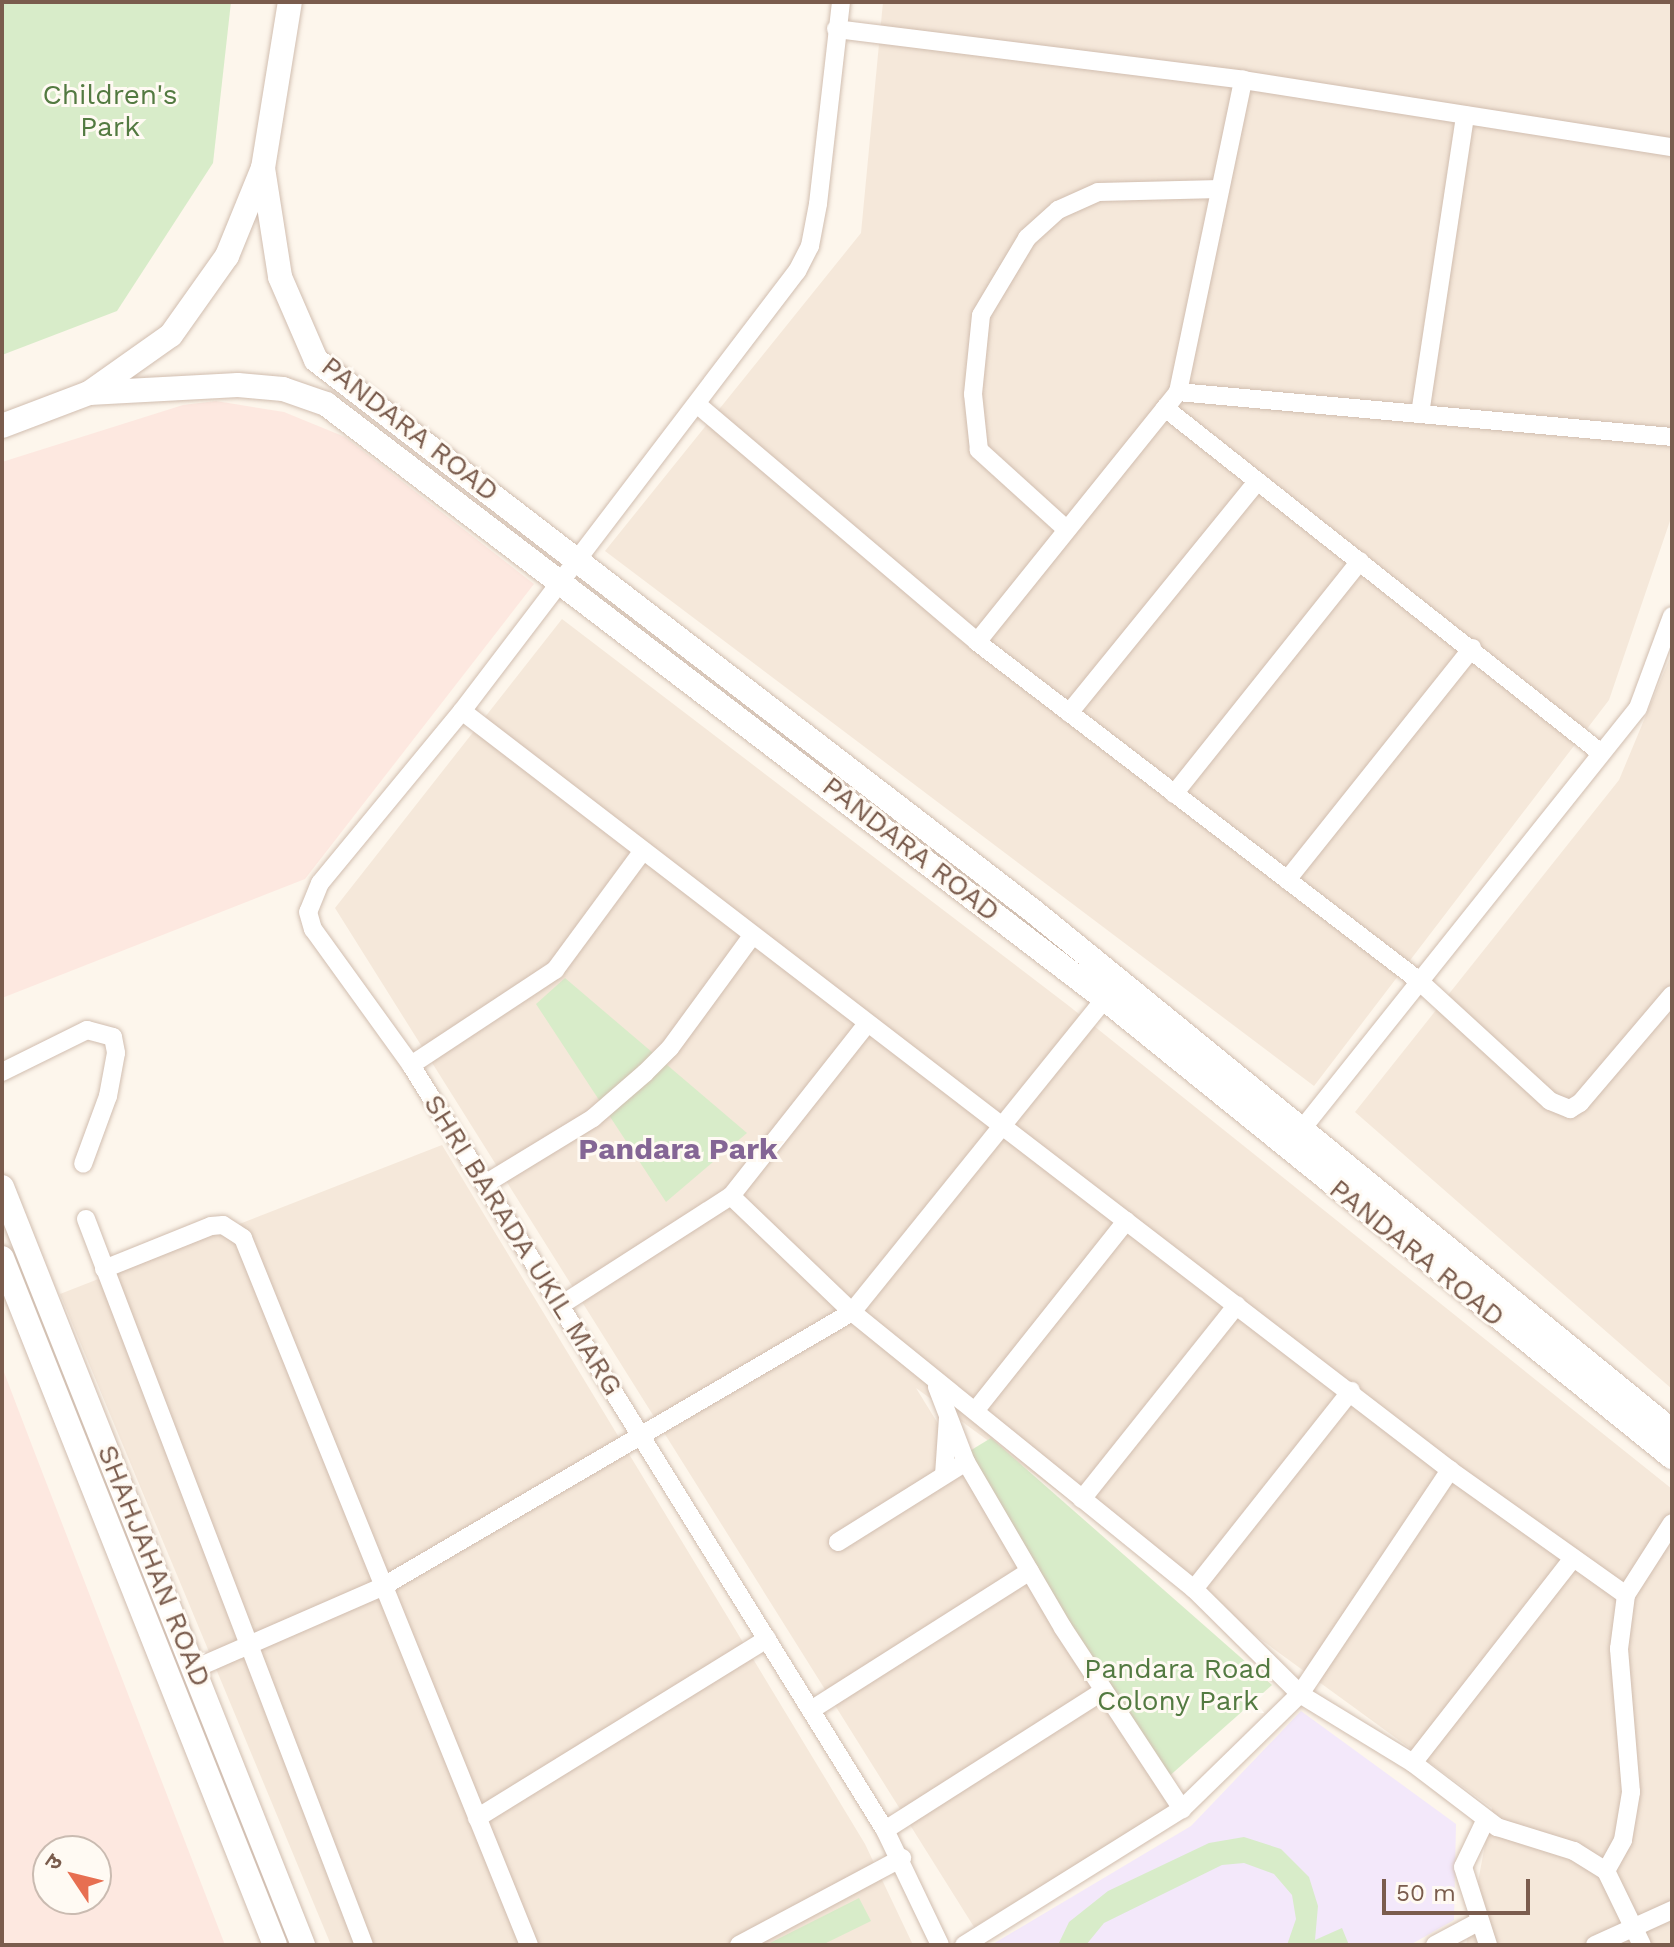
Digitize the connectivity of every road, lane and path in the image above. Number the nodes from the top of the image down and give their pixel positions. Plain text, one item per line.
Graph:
1 (290, 2) edge
2 (841, 2) edge
3 (836, 29) junction
4 (1243, 80) junction
5 (1465, 115) junction
6 (1672, 147) edge
7 (263, 168) junction
8 (1220, 189) junction
9 (1178, 392) junction
10 (89, 393) junction
11 (698, 405) junction
12 (1165, 408) junction
13 (1420, 414) junction
14 (2, 426) edge
15 (1672, 437) edge
16 (1257, 482) junction
17 (1066, 529) junction
18 (576, 559) junction
19 (1360, 561) junction
20 (560, 581) junction
21 (1672, 616) edge
22 (977, 642) junction
23 (1472, 648) junction
24 (462, 711) junction
25 (1069, 713) junction
26 (1601, 753) junction
27 (1174, 794) junction
28 (642, 852) junction
29 (1287, 880) junction
30 (752, 936) junction
31 (1418, 980) junction
32 (1672, 995) edge
33 (1105, 999) junction
34 (867, 1024) junction
35 (411, 1065) junction
36 (2, 1072) edge
37 (1003, 1128) junction
38 (1294, 1138) junction
39 (83, 1164) dead end
40 (485, 1184) junction
41 (2, 1187) edge
42 (731, 1196) junction
43 (86, 1219) dead end
44 (1126, 1221) junction
45 (2, 1258) edge
46 (104, 1269) junction
47 (561, 1305) junction
48 (1237, 1305) junction
49 (852, 1312) junction
50 (930, 1375) junction
51 (1351, 1391) junction
52 (949, 1407) junction
53 (975, 1411) junction
54 (1672, 1431) edge
55 (642, 1437) junction
56 (1672, 1457) edge
57 (966, 1462) junction
58 (1450, 1470) junction
59 (944, 1475) junction
60 (1082, 1499) junction
61 (1672, 1523) edge
62 (838, 1542) dead end
63 (1573, 1558) junction
64 (1030, 1571) junction
65 (382, 1587) junction
66 (1194, 1589) junction
67 (1626, 1595) junction
68 (767, 1639) junction
69 (250, 1647) junction
70 (194, 1669) junction
71 (1103, 1691) junction
72 (1300, 1694) junction
73 (811, 1710) junction
74 (1413, 1763) junction
75 (1182, 1809) junction
76 (477, 1818) junction
77 (1486, 1819) junction
78 (885, 1830) junction
79 (902, 1858) junction
80 (1606, 1871) junction
81 (1672, 1910) edge
82 (1478, 1922) junction
83 (1638, 1936) edge
84 (275, 1945) edge
85 (303, 1945) edge
86 (364, 1945) edge
87 (529, 1945) edge
88 (740, 1945) edge
89 (940, 1945) edge
90 (964, 1945) edge
91 (1435, 1945) edge
92 (1488, 1945) edge
93 (1595, 1945) edge

1 - 7 main road
2 - 3 street, SHRI BARADA UKIL MARG
3 - 4 street
3 - 11 street, SHRI BARADA UKIL MARG
4 - 5 street
4 - 8 street
5 - 6 street
5 - 13 street
7 - 10 main road
7 - 18 main road, PANDARA ROAD
8 - 9 street
8 - 17 street
9 - 12 street
9 - 13 street
10 - 14 main road
10 - 20 main road, PANDARA ROAD
11 - 18 street, SHRI BARADA UKIL MARG
11 - 22 street
12 - 16 street
12 - 17 street
13 - 15 street
16 - 19 street
16 - 25 street
17 - 22 street
18 - 20 street, SHRI BARADA UKIL MARG
18 - 38 main road, PANDARA ROAD
19 - 23 street
19 - 27 street
20 - 24 street, SHRI BARADA UKIL MARG
20 - 33 main road, PANDARA ROAD
21 - 26 street
22 - 25 street
23 - 26 street
23 - 29 street
24 - 28 street
24 - 35 street, SHRI BARADA UKIL MARG
25 - 27 street
26 - 31 street
27 - 29 street
28 - 30 street
28 - 35 street
29 - 31 street
30 - 34 street
30 - 40 street
31 - 32 street
31 - 38 street
33 - 37 street
33 - 38 main road, PANDARA ROAD
34 - 37 street
34 - 42 street
35 - 40 street, SHRI BARADA UKIL MARG
36 - 39 street
37 - 44 street
37 - 49 street
38 - 54 main road, PANDARA ROAD
38 - 56 main road, PANDARA ROAD
40 - 47 street, SHRI BARADA UKIL MARG
41 - 70 main road, SHAHJAHAN ROAD
42 - 47 street
42 - 49 street
43 - 46 street
44 - 48 street
44 - 53 street
45 - 84 main road, SHAHJAHAN ROAD
46 - 65 street
46 - 69 street
47 - 55 street, SHRI BARADA UKIL MARG
48 - 51 street
48 - 60 street
49 - 50 street
49 - 55 street
50 - 52 street
50 - 53 street
51 - 58 street
51 - 66 street
52 - 57 street
52 - 59 street
53 - 60 street
55 - 65 street
55 - 68 street, SHRI BARADA UKIL MARG
57 - 59 street
57 - 64 street
58 - 63 street
58 - 72 street
59 - 62 street
60 - 66 street
61 - 67 street
63 - 67 street
63 - 74 street
64 - 71 street
64 - 73 street
65 - 69 street
65 - 76 street
66 - 72 street
67 - 80 street
68 - 73 street, SHRI BARADA UKIL MARG
68 - 76 street
69 - 70 street
69 - 86 street
70 - 85 main road, SHAHJAHAN ROAD
71 - 75 street
71 - 78 street
72 - 74 street
72 - 75 street
73 - 78 street, SHRI BARADA UKIL MARG
74 - 77 street
75 - 90 street
76 - 87 street
77 - 80 street
77 - 82 street
78 - 79 street, SHRI BARADA UKIL MARG
79 - 88 street
79 - 89 street, SHRI BARADA UKIL MARG
80 - 83 street
81 - 83 street
82 - 91 street
82 - 92 street
83 - 93 street

